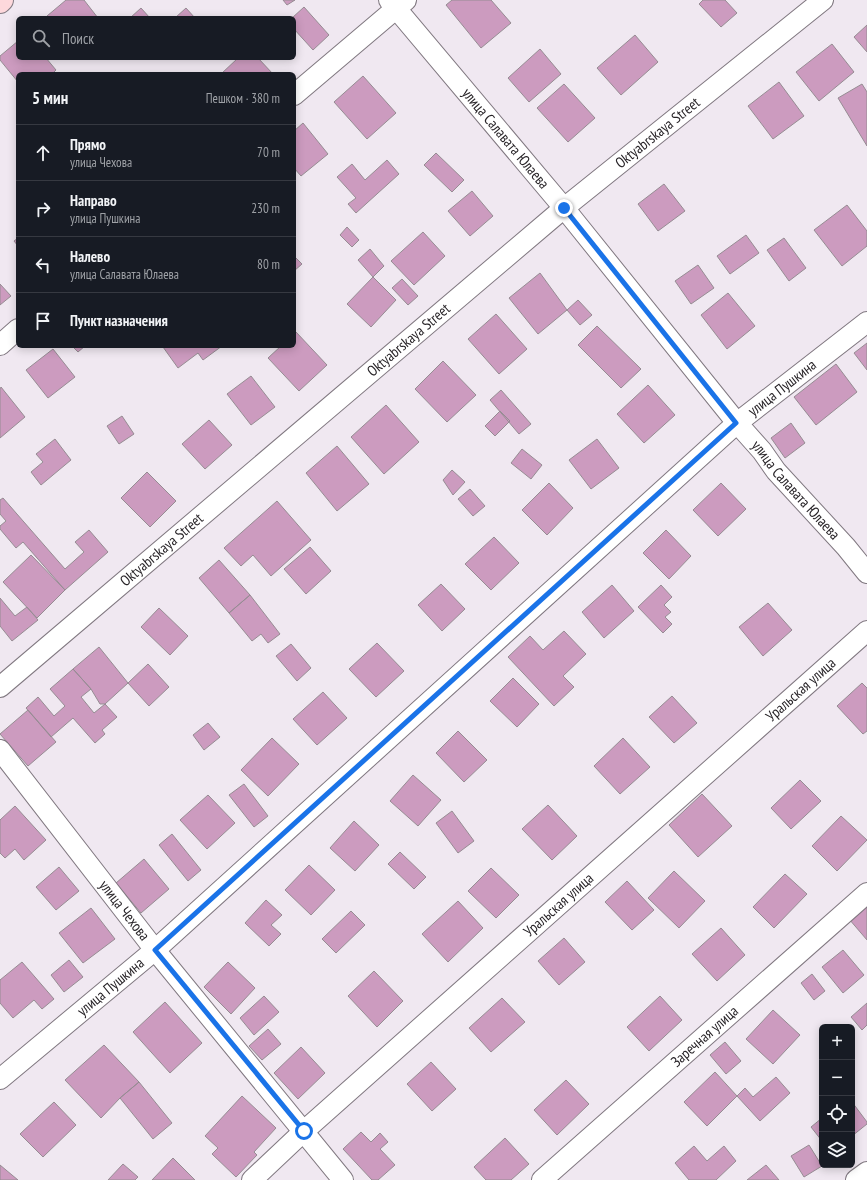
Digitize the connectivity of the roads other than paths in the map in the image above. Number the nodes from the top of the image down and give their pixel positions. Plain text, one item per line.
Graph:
1 (823, 0) edge
2 (397, 3) edge
3 (296, 93) edge
4 (564, 208) junction
5 (867, 322) edge
6 (16, 331) edge
7 (0, 344) edge
8 (736, 423) junction
9 (867, 573) edge
10 (867, 631) edge
11 (0, 687) edge
12 (0, 750) edge
13 (867, 893) edge
14 (155, 950) junction
15 (0, 1079) edge
16 (304, 1131) junction
17 (867, 1172) edge
18 (252, 1180) edge
19 (343, 1180) edge
20 (542, 1180) edge
21 (856, 1180) edge

1 - 4 street, Oktyabrskaya Street
2 - 3 street
2 - 4 street, улица Салавата Юлаева
4 - 8 street, улица Салавата Юлаева
4 - 11 street, Oktyabrskaya Street
5 - 8 street, улица Пушкина
6 - 7 street
8 - 9 street, улица Салавата Юлаева
8 - 14 street, улица Пушкина
10 - 16 street, Уральская улица
12 - 14 street, улица Чехова
13 - 20 street, Заречная улица
14 - 15 street, улица Пушкина
14 - 16 street, улица Чехова
16 - 18 street, Уральская улица
16 - 19 street, улица Чехова
17 - 21 street

